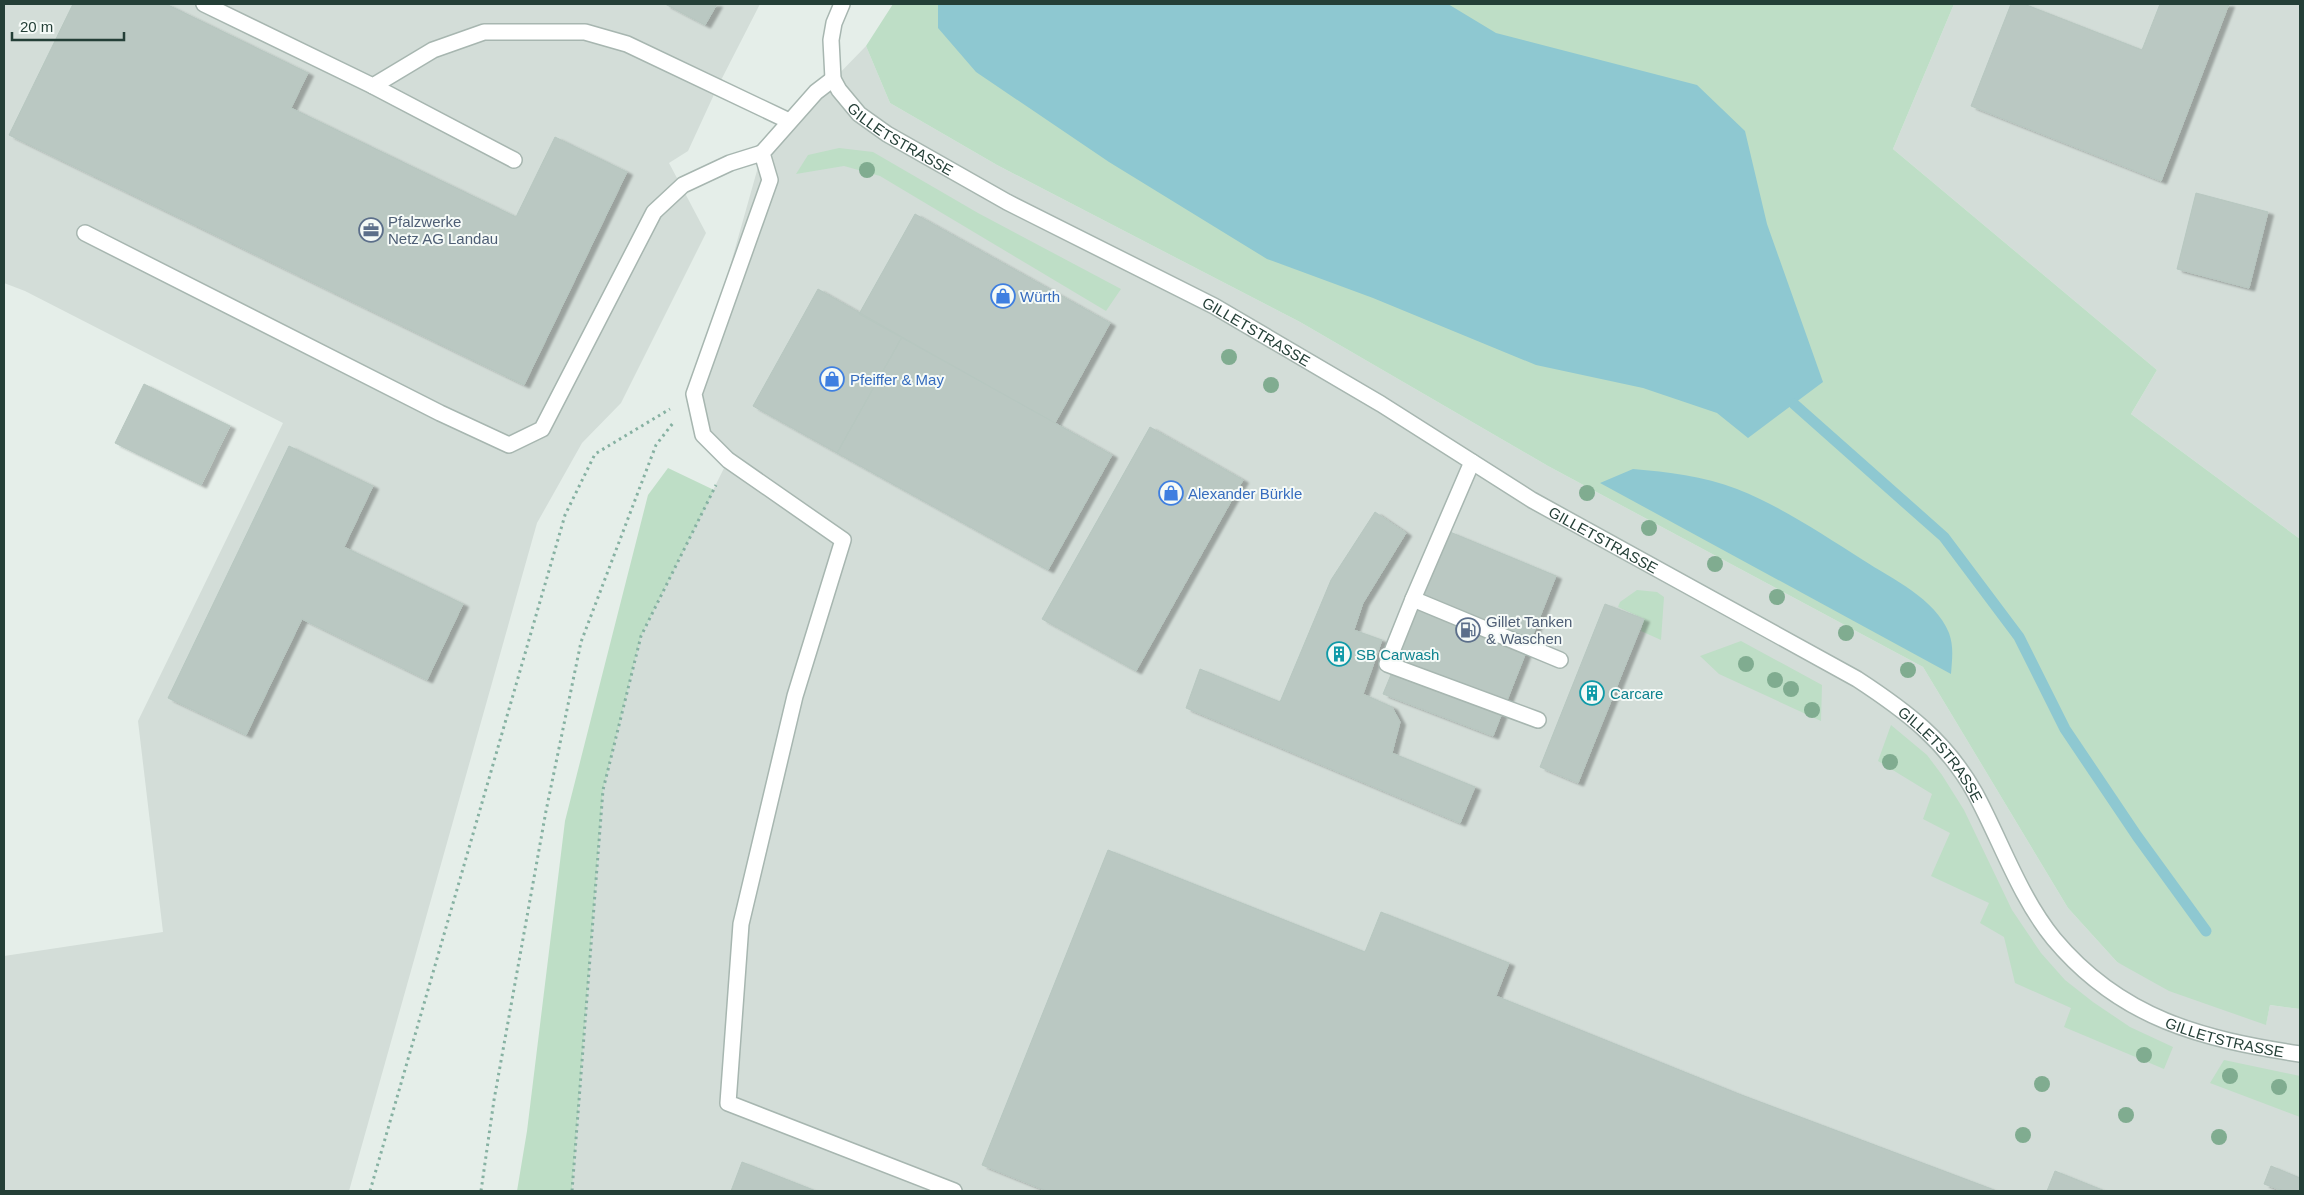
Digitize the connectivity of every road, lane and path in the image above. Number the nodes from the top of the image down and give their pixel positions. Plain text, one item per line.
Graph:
1 (204, 4) edge
2 (842, 4) edge
3 (833, 79) junction
4 (374, 86) junction
5 (789, 121) junction
6 (762, 153) junction
7 (514, 160) dead end
8 (85, 233) dead end
9 (694, 394) junction
10 (728, 460) junction
11 (1472, 462) junction
12 (1414, 599) junction
13 (1560, 660) dead end
14 (1538, 720) dead end
15 (2300, 1054) edge
16 (370, 1191) edge
17 (481, 1191) edge
18 (572, 1191) edge
19 (954, 1191) edge

1 - 4 street
2 - 3 street
3 - 5 street
3 - 11 street, GILLETSTRASSE
4 - 5 street
4 - 7 street
5 - 6 street
6 - 8 street
6 - 9 street
9 - 10 street
9 - 16 path
9 - 17 path
10 - 18 path
10 - 19 street
11 - 12 street
11 - 15 street, GILLETSTRASSE
12 - 13 street
12 - 14 street

